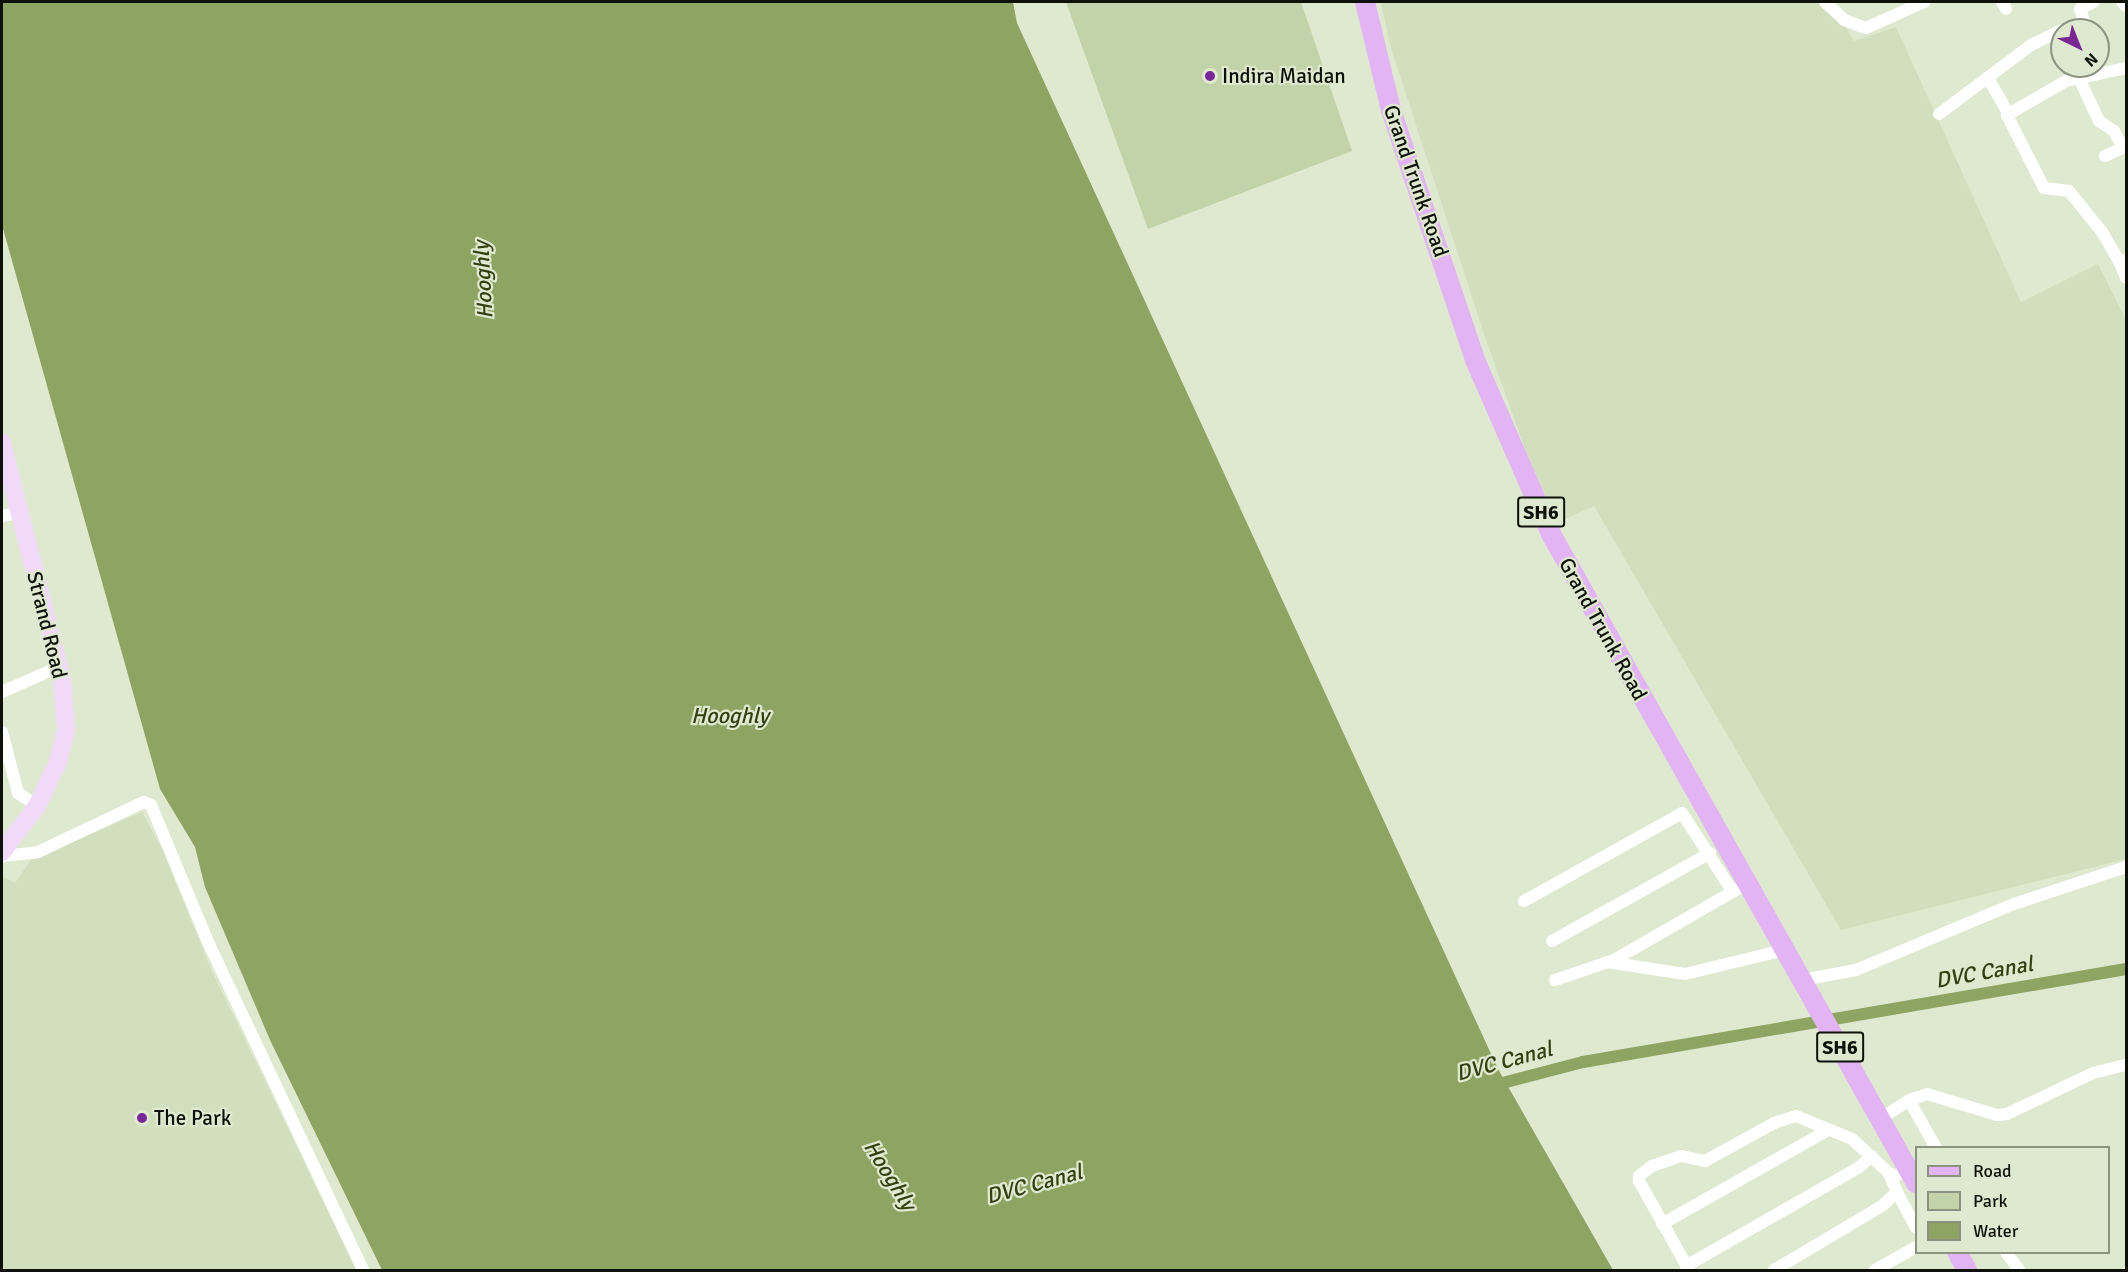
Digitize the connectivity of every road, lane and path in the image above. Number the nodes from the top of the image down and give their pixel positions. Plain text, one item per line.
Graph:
1 (1365, 2) edge
2 (1825, 2) edge
3 (1924, 2) edge
4 (2093, 2) edge
5 (2122, 2) edge
6 (2127, 6) edge
7 (2083, 18) edge
8 (2050, 36) edge
9 (2127, 68) edge
10 (2110, 72) edge
11 (2079, 78) joint
12 (1989, 80) junction
13 (1939, 114) dead end
14 (2008, 114) junction
15 (2125, 147) edge
16 (2104, 156) dead end
17 (2123, 261) edge
18 (2127, 278) edge
19 (2, 443) edge
20 (10, 515) edge
21 (59, 667) junction
22 (2, 692) edge
23 (2, 732) edge
24 (37, 806) junction
25 (1710, 853) junction
26 (2, 854) edge
27 (2127, 867) edge
28 (1739, 888) junction
29 (1524, 901) dead end
30 (1552, 941) dead end
31 (1784, 950) junction
32 (1607, 962) junction
33 (1555, 980) dead end
34 (1803, 982) junction
35 (2127, 1065) edge
36 (1909, 1100) junction
37 (1878, 1115) junction
38 (1828, 1130) junction
39 (1935, 1146) edge
40 (1872, 1156) junction
41 (1889, 1173) junction
42 (1913, 1177) edge
43 (1897, 1192) junction
44 (1662, 1224) junction
45 (1915, 1224) edge
46 (1915, 1248) edge
47 (1958, 1254) edge
48 (2008, 1254) edge
49 (1688, 1268) edge
50 (363, 1270) edge
51 (1774, 1270) edge
52 (1875, 1270) edge
53 (1968, 1270) edge
54 (2019, 1270) edge

1 - 28 main road, Grand Trunk Road / SH6
2 - 3 street
4 - 7 street
5 - 6 street
8 - 12 street
9 - 10 street
11 - 14 street
11 - 15 street
12 - 13 street
12 - 14 street
14 - 17 street
15 - 16 street
17 - 18 street
19 - 20 street, Strand Road
20 - 21 street, Strand Road
21 - 22 street
21 - 24 street, Strand Road
23 - 24 street
24 - 26 street, Strand Road
25 - 28 street
25 - 29 street
25 - 30 street
26 - 50 street
27 - 34 street
28 - 31 main road, Grand Trunk Road / SH6
28 - 32 street
31 - 32 street
31 - 34 main road, Grand Trunk Road / SH6
32 - 33 street
34 - 37 main road, Grand Trunk Road / SH6
35 - 36 street
36 - 37 street
36 - 39 street
37 - 42 main road, Grand Trunk Road / SH6
38 - 40 street
38 - 44 street
38 - 44 street
40 - 41 street
40 - 49 street
41 - 42 street
41 - 43 street
43 - 45 street
43 - 51 street
44 - 49 street
46 - 52 street
47 - 53 main road
48 - 54 street

